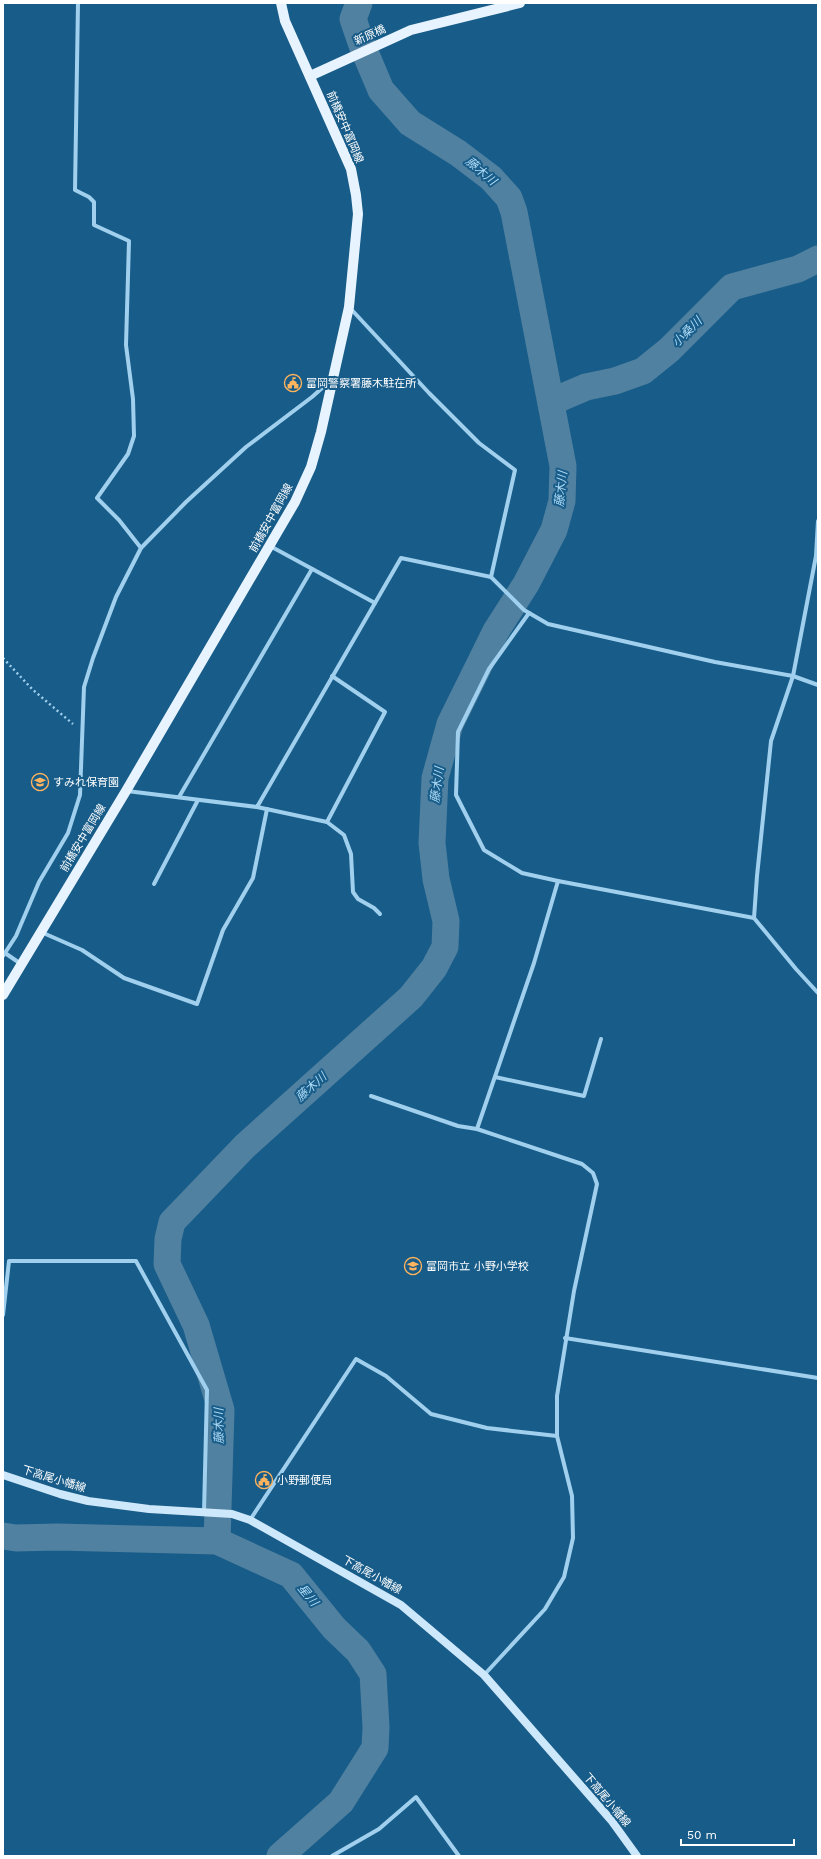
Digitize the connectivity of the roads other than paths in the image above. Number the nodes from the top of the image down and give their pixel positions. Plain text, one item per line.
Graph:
1 (78, 3) edge
2 (281, 3) edge
3 (520, 3) edge
4 (310, 76) junction
5 (349, 307) junction
6 (332, 379) junction
7 (818, 521) edge
8 (270, 546) junction
9 (141, 548) junction
10 (312, 568) junction
11 (491, 577) junction
12 (376, 603) junction
13 (529, 613) junction
14 (332, 676) junction
15 (793, 676) junction
16 (818, 685) edge
17 (126, 791) junction
18 (179, 797) junction
19 (198, 800) junction
20 (256, 807) junction
21 (267, 809) junction
22 (327, 822) junction
23 (558, 882) junction
24 (154, 884) dead end
25 (380, 914) dead end
26 (754, 918) junction
27 (41, 932) junction
28 (4, 954) edge
29 (22, 964) junction
30 (818, 993) edge
31 (3, 995) edge
32 (601, 1039) dead end
33 (495, 1077) junction
34 (371, 1096) dead end
35 (477, 1129) junction
36 (3, 1315) edge
37 (565, 1338) junction
38 (818, 1378) edge
39 (557, 1436) junction
40 (3, 1475) edge
41 (207, 1512) junction
42 (250, 1520) junction
43 (484, 1675) junction
44 (338, 1854) edge
45 (332, 1856) edge
46 (459, 1856) edge
47 (637, 1856) edge

1 - 9 street
2 - 4 main road, 前橋安中富岡線
3 - 4 main road, 新原橋
4 - 5 main road, 前橋安中富岡線
5 - 6 main road, 前橋安中富岡線
5 - 11 street
6 - 8 main road, 前橋安中富岡線
6 - 9 street
7 - 15 street
8 - 10 street
8 - 17 main road, 前橋安中富岡線
9 - 28 street
10 - 12 street
10 - 18 street
11 - 12 street
11 - 13 street
12 - 14 street
13 - 15 street
13 - 23 street
14 - 20 street
14 - 22 street
15 - 16 street
15 - 26 street
17 - 18 street
17 - 27 main road, 前橋安中富岡線
18 - 19 street
19 - 20 street
19 - 24 street
20 - 21 street
21 - 22 street
21 - 27 street
22 - 25 street
23 - 26 street
23 - 33 street
26 - 30 street
27 - 29 main road, 前橋安中富岡線
28 - 29 street
29 - 31 main road, 前橋安中富岡線
32 - 33 street
33 - 35 street
34 - 35 street
35 - 37 street
36 - 41 street
37 - 38 street
37 - 39 street
39 - 42 street
39 - 43 street
40 - 41 main road, 下高尾小幡線
41 - 42 main road, 下高尾小幡線
42 - 43 main road, 下高尾小幡線
43 - 47 main road, 下高尾小幡線
44 - 45 street
44 - 46 street

